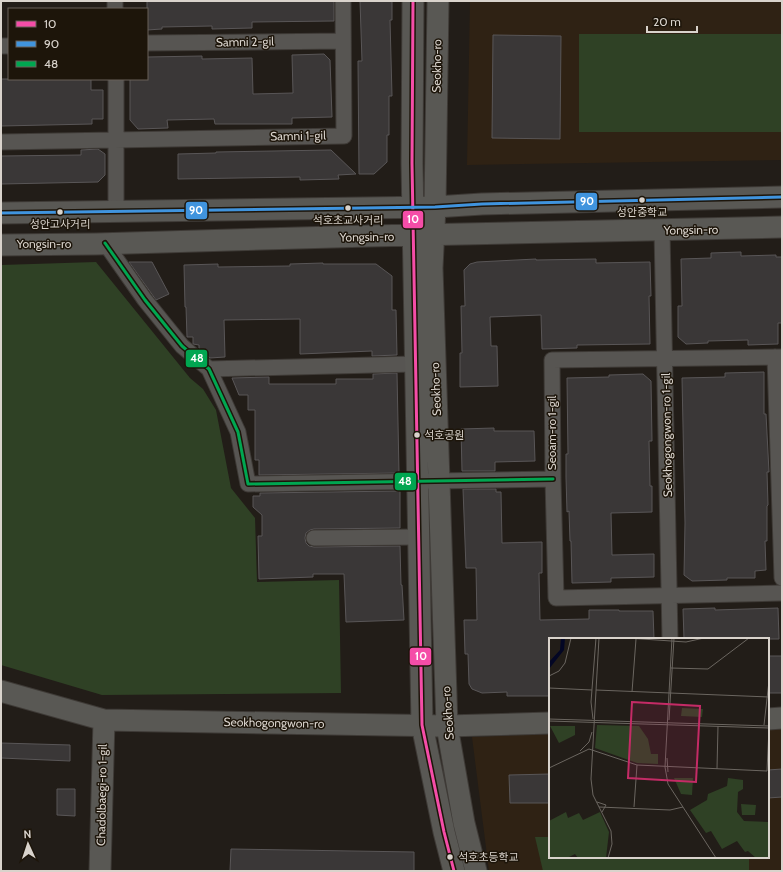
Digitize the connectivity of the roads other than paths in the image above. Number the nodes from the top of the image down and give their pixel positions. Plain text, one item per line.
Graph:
1 (343, 1) edge
2 (413, 1) edge
3 (438, 1) edge
4 (343, 41) junction
5 (148, 43) edge
6 (116, 80) edge
7 (117, 140) junction
8 (1, 142) edge
9 (782, 197) edge
10 (413, 207) junction
11 (435, 207) junction
12 (1, 213) edge
13 (116, 213) junction
14 (782, 227) edge
15 (662, 230) junction
16 (423, 236) junction
17 (105, 243) junction
18 (1, 245) edge
19 (779, 357) edge
20 (665, 358) junction
21 (415, 364) junction
22 (209, 369) junction
23 (553, 479) junction
24 (439, 481) junction
25 (418, 482) junction
26 (419, 537) junction
27 (314, 538) dead end
28 (782, 578) edge
29 (782, 593) edge
30 (670, 596) junction
31 (670, 638) edge
32 (1, 691) edge
33 (782, 718) edge
34 (769, 719) edge
35 (104, 720) junction
36 (549, 723) edge
37 (422, 725) junction
38 (447, 726) junction
39 (100, 871) edge
40 (454, 871) edge
41 (476, 871) edge

1 - 4 street, Samni 1-gil
2 - 10 main road, Seokho-ro
3 - 11 main road, Seokho-ro
4 - 5 street, Samni 2-gil
4 - 7 street, Samni 1-gil
6 - 7 street
7 - 8 street, Samni 1-gil
7 - 13 street
9 - 11 main road
10 - 11 main road
10 - 13 main road
10 - 16 main road, Seokho-ro
11 - 16 main road, Seokho-ro
12 - 13 main road
14 - 15 main road, Yongsin-ro
15 - 16 main road, Yongsin-ro
15 - 20 street, Seokhogongwon-ro 1-gil
16 - 17 main road, Yongsin-ro
16 - 21 main road, Seokho-ro
16 - 24 main road, Seokho-ro
17 - 18 main road, Yongsin-ro
17 - 22 street
19 - 20 street, Seoam-ro 1-gil
19 - 28 street, Seoam-ro 1-gil
20 - 23 street, Seoam-ro 1-gil
20 - 30 street, Seokhogongwon-ro 1-gil
21 - 22 street, Seokho-ro
21 - 25 main road, Seokho-ro
22 - 25 street
23 - 24 street
23 - 30 street, Seoam-ro 1-gil
24 - 25 street
24 - 38 main road, Seokho-ro
25 - 26 main road, Seokho-ro
26 - 27 street
26 - 37 main road, Seokho-ro
29 - 30 street, Seoam-ro 1-gil
30 - 31 street, Seokhogongwon-ro 1-gil
32 - 35 main road, Seokhogongwon-ro
33 - 34 main road
35 - 37 main road, Seokhogongwon-ro
35 - 39 main road, Chadolbaegi-ro 1-gil
36 - 38 main road, Seokhogongwon-ro
37 - 38 main road, Seokhogongwon-ro
37 - 40 main road, Seokho-ro
38 - 41 main road, Seokho-ro

